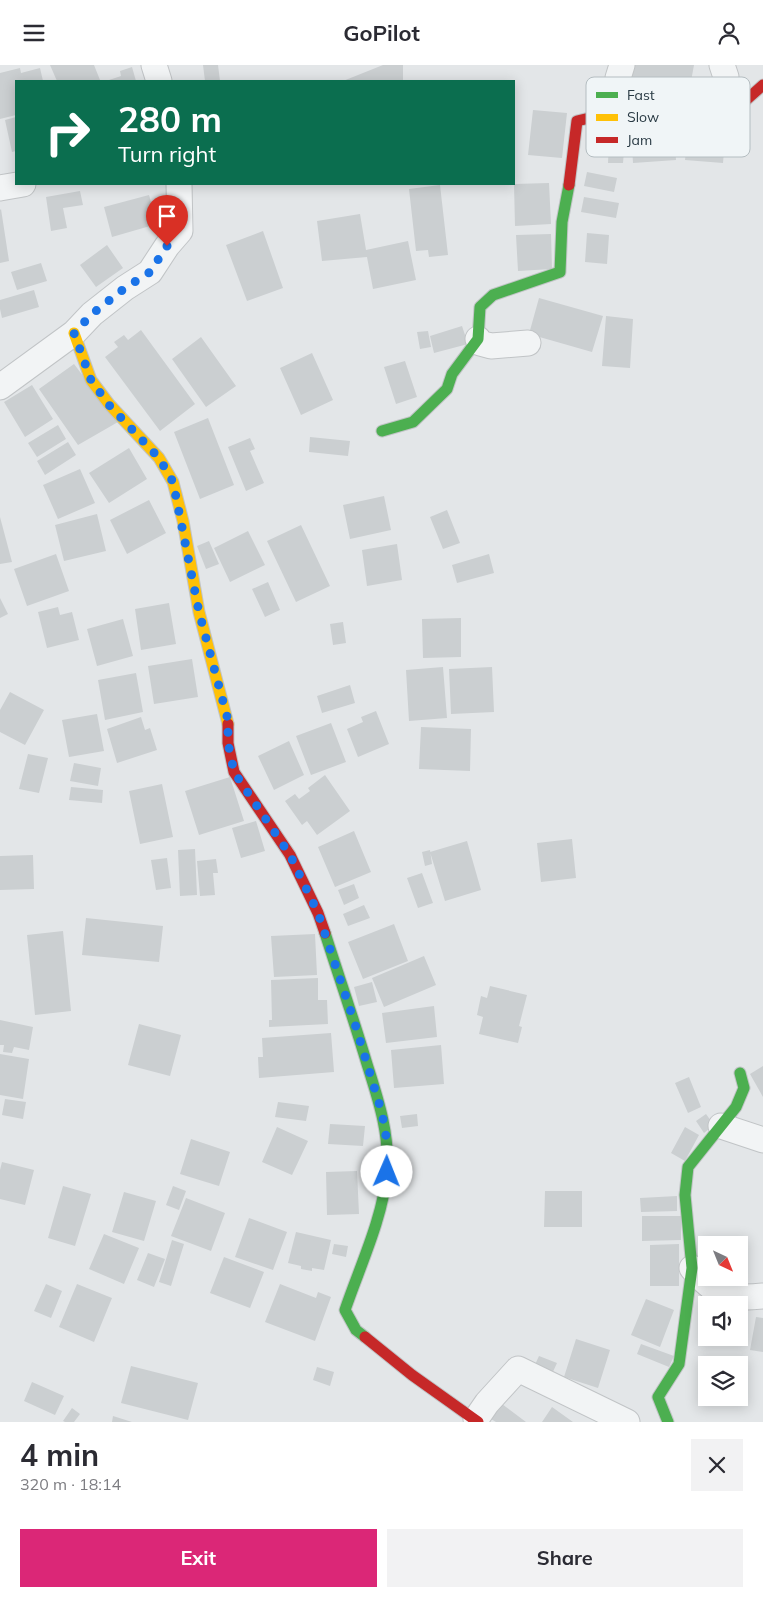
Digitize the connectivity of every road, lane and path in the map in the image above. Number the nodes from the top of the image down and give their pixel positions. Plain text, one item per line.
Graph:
1 (154, 65) edge
2 (622, 65) edge
3 (722, 65) edge
4 (618, 77) edge
5 (726, 77) edge
6 (159, 80) edge
7 (763, 85) edge
8 (750, 97) edge
9 (586, 119) edge
10 (17, 185) edge
11 (179, 185) edge
12 (0, 188) edge
13 (74, 333) junction
14 (478, 339) junction
15 (528, 343) dead end
16 (0, 387) edge
17 (382, 431) dead end
18 (740, 1073) dead end
19 (720, 1126) junction
20 (763, 1141) edge
21 (692, 1268) junction
22 (763, 1296) edge
23 (477, 1421) edge
24 (627, 1422) edge
25 (668, 1422) edge

1 - 6 street
2 - 4 street
3 - 5 street
7 - 8 street
9 - 14 street
10 - 12 street
11 - 13 street
13 - 16 street
13 - 23 street
14 - 15 street
14 - 17 street
18 - 19 street
19 - 20 street
19 - 21 street
21 - 22 street
21 - 25 street
23 - 24 street

